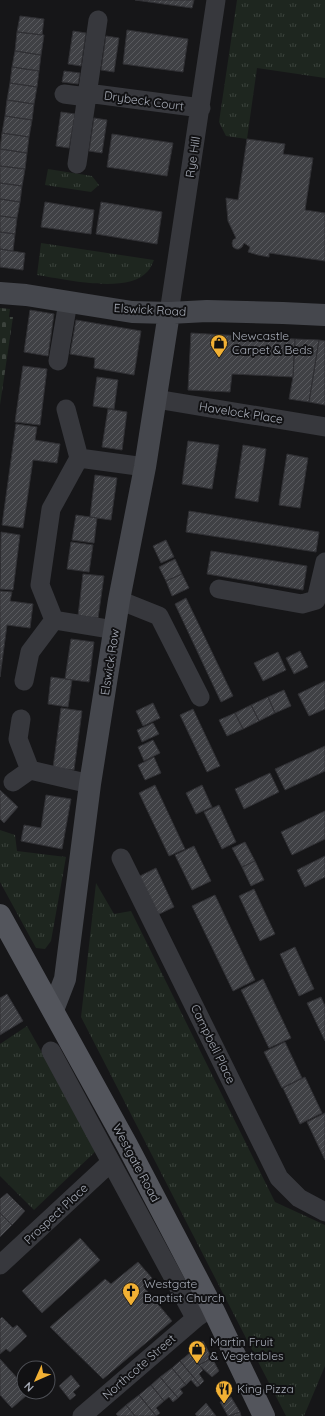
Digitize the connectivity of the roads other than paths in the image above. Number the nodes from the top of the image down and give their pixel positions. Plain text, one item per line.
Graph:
1 (216, 0) edge
2 (98, 20) dead end
3 (64, 94) dead end
4 (87, 95) junction
5 (201, 108) junction
6 (77, 164) dead end
7 (0, 293) edge
8 (68, 302) junction
9 (170, 313) junction
10 (325, 315) edge
11 (58, 361) dead end
12 (156, 399) junction
13 (66, 409) dead end
14 (325, 426) edge
15 (80, 458) junction
16 (145, 467) junction
17 (325, 562) edge
18 (219, 589) dead end
19 (119, 600) junction
20 (54, 620) junction
21 (115, 630) junction
22 (24, 681) dead end
23 (200, 697) dead end
24 (21, 719) dead end
25 (30, 770) junction
26 (12, 782) dead end
27 (90, 784) junction
28 (121, 858) dead end
29 (0, 915) edge
30 (52, 1010) junction
31 (51, 1051) dead end
32 (111, 1162) junction
33 (322, 1208) edge
34 (0, 1265) edge
35 (204, 1313) junction
36 (82, 1416) edge
37 (264, 1416) edge

1 - 5 street, Rye Hill
2 - 4 street, Drybeck Court
3 - 4 street, Drybeck Court
4 - 5 street, Drybeck Court
4 - 6 street, Drybeck Court
5 - 9 street, Rye Hill
7 - 8 street, Elswick Road
8 - 9 street, Elswick Road
8 - 11 street
9 - 10 street, Elswick Road
9 - 12 street, Elswick Row
12 - 14 street, Havelock Place
12 - 16 street, Elswick Row
13 - 15 street
15 - 16 street
15 - 20 street
16 - 19 street, Elswick Row
17 - 18 street
19 - 21 street, Elswick Row
19 - 23 street
20 - 21 street
20 - 22 street
21 - 27 street, Elswick Row
24 - 25 street
25 - 26 street
25 - 27 street
27 - 30 street, Elswick Row
28 - 33 street, Campbell Place
29 - 30 main road, Westgate Road
30 - 35 main road, Westgate Road
31 - 32 street
32 - 34 street, Prospect Place
32 - 35 street
35 - 36 street, Northcote Street
35 - 37 main road, Westgate Road

